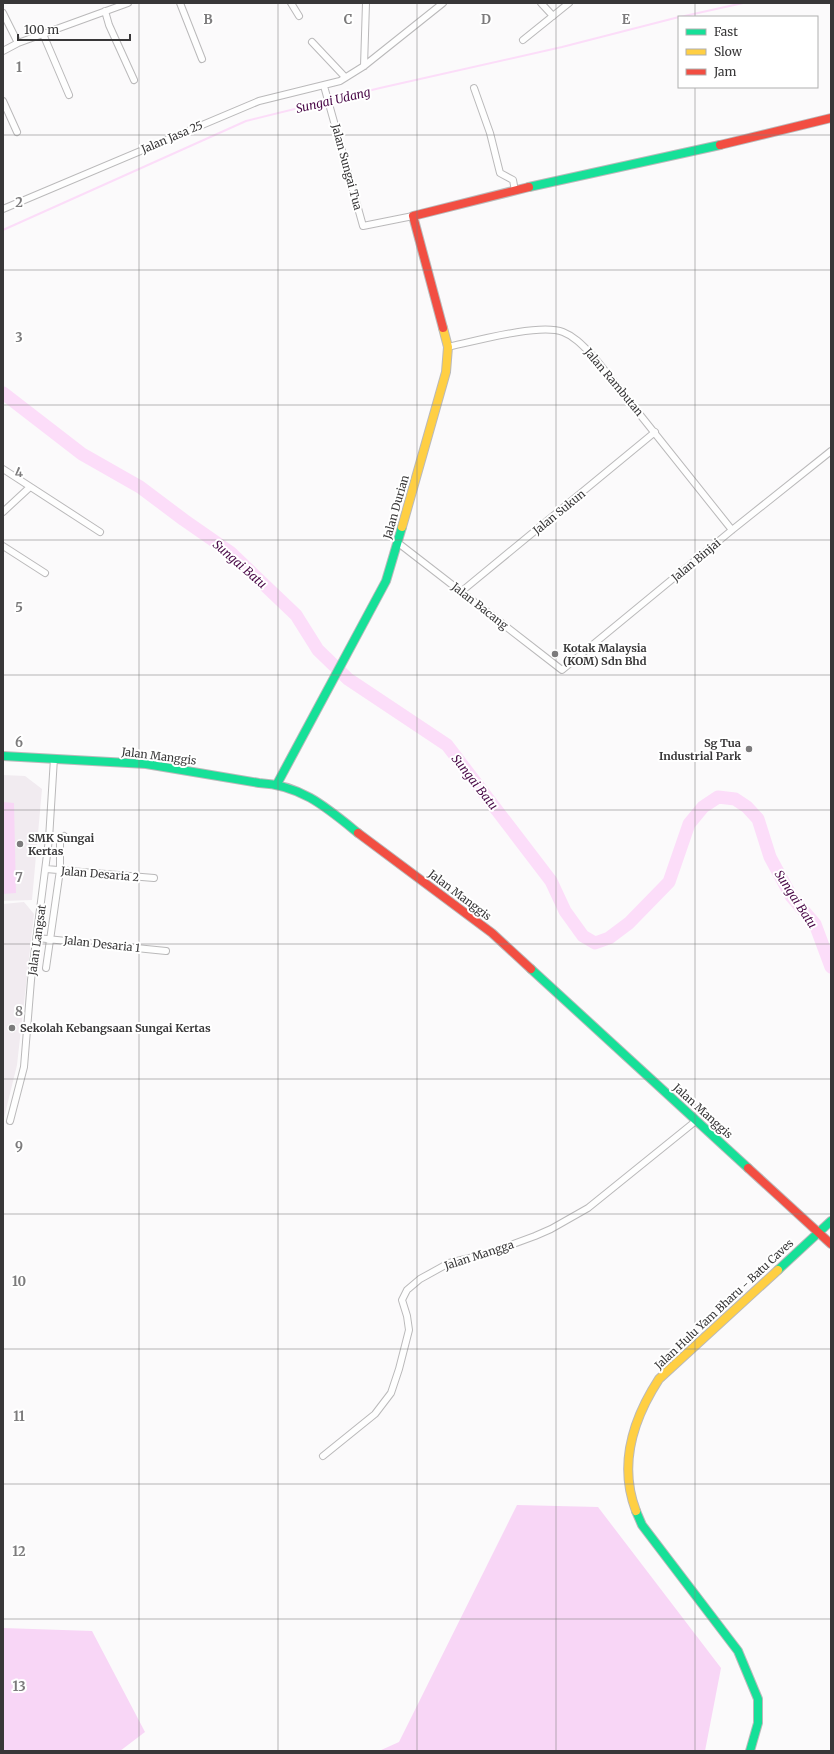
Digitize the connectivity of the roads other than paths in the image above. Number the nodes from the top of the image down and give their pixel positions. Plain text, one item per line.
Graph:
1 (128, 3) edge
2 (180, 3) edge
3 (291, 3) edge
4 (366, 3) edge
5 (443, 3) edge
6 (541, 3) edge
7 (569, 3) edge
8 (105, 11) junction
9 (3, 13) edge
10 (300, 16) dead end
11 (552, 16) junction
12 (43, 34) junction
13 (523, 40) dead end
14 (312, 42) dead end
15 (18, 43) junction
16 (3, 51) edge
17 (202, 59) dead end
18 (364, 66) junction
19 (345, 77) junction
20 (134, 80) dead end
21 (324, 86) junction
22 (474, 88) dead end
23 (69, 95) dead end
24 (3, 101) edge
25 (831, 118) edge
26 (17, 132) dead end
27 (515, 191) junction
28 (3, 209) edge
29 (413, 216) junction
30 (448, 347) junction
31 (656, 432) junction
32 (831, 450) edge
33 (3, 469) edge
34 (30, 487) junction
35 (3, 512) edge
36 (732, 530) junction
37 (100, 532) dead end
38 (397, 542) junction
39 (3, 546) edge
40 (45, 573) dead end
41 (462, 592) junction
42 (562, 670) joint
43 (3, 756) edge
44 (54, 758) junction
45 (277, 784) junction
46 (64, 836) dead end
47 (46, 870) junction
48 (60, 870) junction
49 (154, 878) dead end
50 (37, 938) junction
51 (51, 939) junction
52 (166, 951) dead end
53 (46, 968) dead end
54 (697, 1120) junction
55 (10, 1121) dead end
56 (831, 1221) edge
57 (819, 1232) junction
58 (831, 1244) edge
59 (323, 1456) dead end
60 (750, 1751) edge

1 - 8 street
2 - 17 street
3 - 10 street
4 - 18 street
5 - 18 street, Jalan Jasa 25
6 - 11 street
7 - 11 street
8 - 12 street
8 - 20 street
9 - 15 street
11 - 13 street
12 - 15 street
12 - 23 street
14 - 19 street
15 - 16 street
18 - 19 street, Jalan Jasa 25
19 - 21 street, Jalan Jasa 25
21 - 28 street, Jalan Jasa 25
21 - 29 street, Jalan Sungai Tua
22 - 27 street
24 - 26 street
25 - 27 street
27 - 29 street
29 - 30 street, Jalan Durian
30 - 31 street, Jalan Rambutan
30 - 38 street, Jalan Durian
31 - 36 street, Jalan Rambutan
31 - 41 street, Jalan Sukun
32 - 36 street, Jalan Binjai
33 - 34 street
34 - 35 street
34 - 37 street
36 - 42 street, Jalan Binjai
38 - 41 street, Jalan Bacang
38 - 45 street, Jalan Durian
39 - 40 street
41 - 42 street, Jalan Bacang
43 - 44 street, Jalan Manggis
44 - 45 street, Jalan Manggis
44 - 47 street, Jalan Langsat
45 - 54 street, Jalan Manggis
46 - 48 street
47 - 48 street, Jalan Desaria 2
47 - 50 street, Jalan Langsat
48 - 49 street, Jalan Desaria 2
48 - 51 street
50 - 51 street, Jalan Desaria 1
50 - 55 street, Jalan Langsat
51 - 52 street, Jalan Desaria 1
51 - 53 street
54 - 57 street, Jalan Manggis
54 - 59 street, Jalan Mangga
56 - 57 street, Jalan Hulu Yam Bharu - Batu Caves
57 - 58 street, Jalan Manggis
57 - 60 street, Jalan Hulu Yam Bharu - Batu Caves

